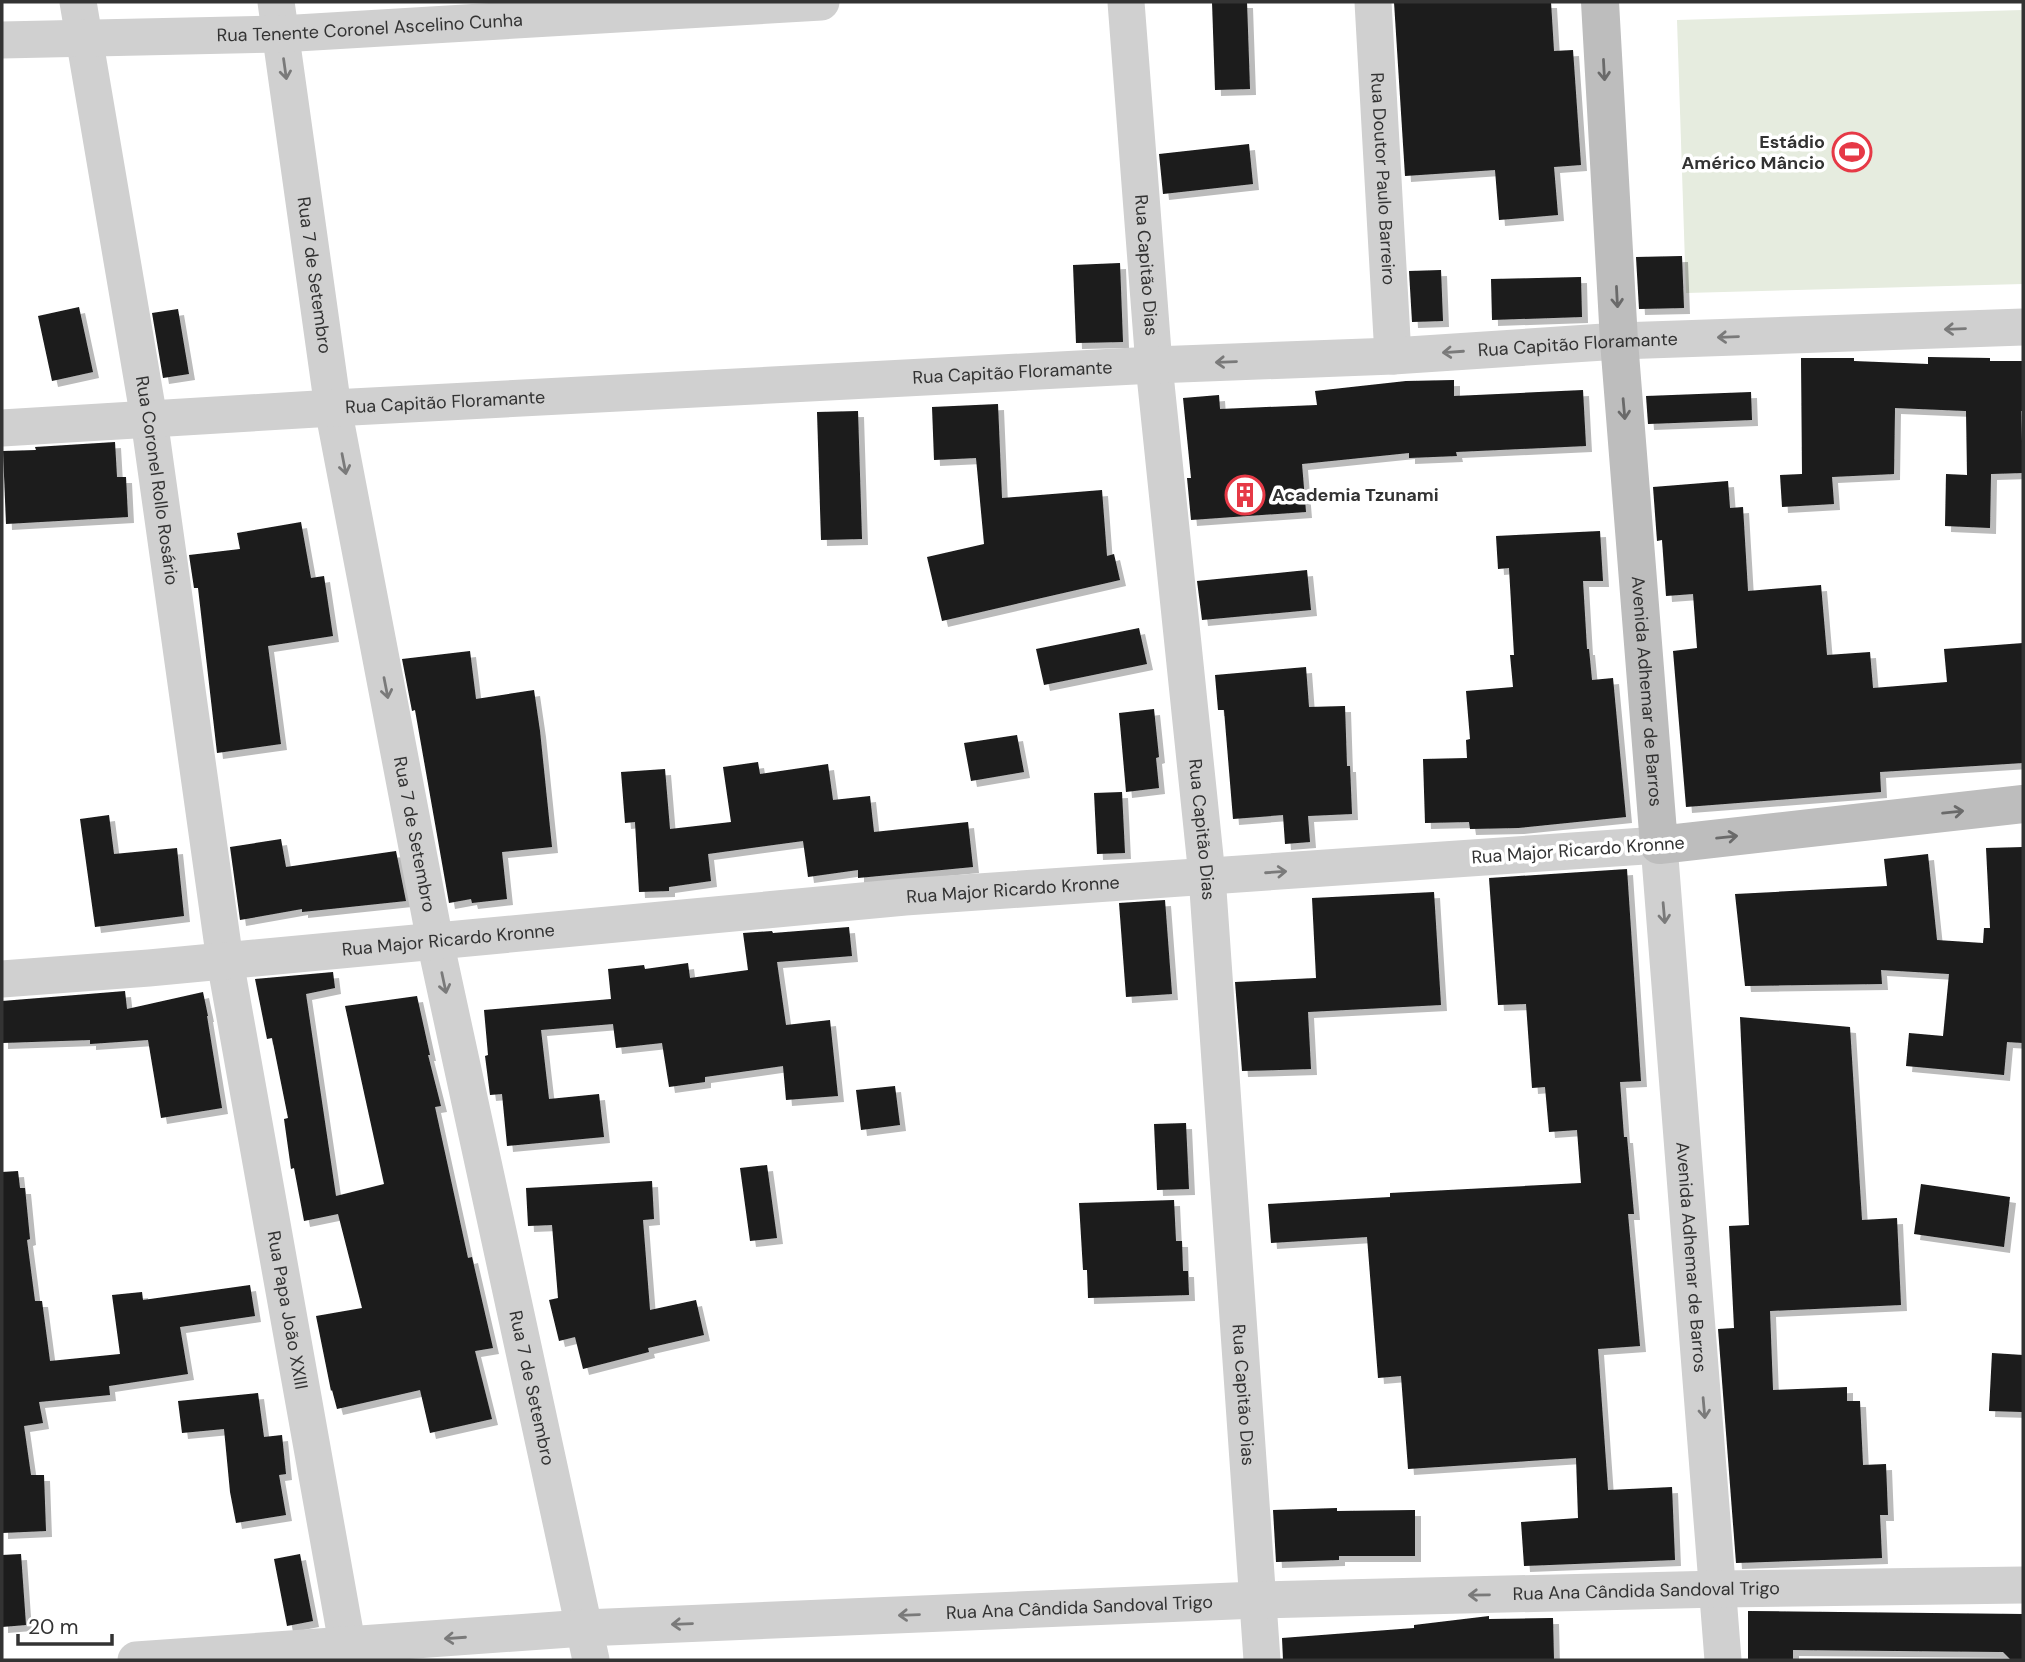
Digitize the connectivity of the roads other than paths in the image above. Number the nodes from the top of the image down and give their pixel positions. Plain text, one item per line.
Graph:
1 (78, 2) edge
2 (821, 2) edge
3 (1126, 2) edge
4 (1373, 2) edge
5 (1600, 2) edge
6 (278, 18) edge
7 (83, 37) junction
8 (2, 40) edge
9 (2023, 327) edge
10 (1619, 341) junction
11 (1393, 356) junction
12 (1154, 365) junction
13 (333, 408) junction
14 (149, 419) junction
15 (2, 428) edge
16 (2023, 804) edge
17 (1659, 845) junction
18 (1208, 876) junction
19 (435, 941) junction
20 (225, 961) junction
21 (2, 979) edge
22 (2023, 1584) edge
23 (1719, 1589) junction
24 (1258, 1600) junction
25 (587, 1644) edge
26 (349, 1653) edge
27 (136, 1660) edge
28 (1262, 1660) edge
29 (1723, 1660) edge

1 - 7 street, Rua Coronel Rollo Rosário
2 - 6 street, Rua Tenente Coronel Ascelino Cunha
3 - 12 street, Rua Capitão Dias
4 - 11 street, Rua Doutor Paulo Barreiro
5 -> 10 main road, Avenida Adhemar de Barros
6 - 7 street, Rua Tenente Coronel Ascelino Cunha
6 -> 13 street, Rua 7 de Setembro
7 - 8 street, Rua Tenente Coronel Ascelino Cunha
7 - 14 street, Rua Coronel Rollo Rosário
9 -> 10 street, Rua Capitão Floramante
10 -> 11 street, Rua Capitão Floramante
10 -> 17 main road, Avenida Adhemar de Barros
11 -> 12 street, Rua Capitão Floramante
12 - 13 street, Rua Capitão Floramante
12 - 18 street, Rua Capitão Dias
13 - 14 street, Rua Capitão Floramante
13 -> 19 street, Rua 7 de Setembro
14 - 15 street, Rua Capitão Floramante
14 - 20 street, Rua Coronel Rollo Rosário
17 -> 16 main road, Rua Major Ricardo Kronne
18 -> 17 street, Rua Major Ricardo Kronne
17 -> 23 street, Avenida Adhemar de Barros
18 - 19 street, Rua Major Ricardo Kronne
18 - 24 street, Rua Capitão Dias
19 - 20 street, Rua Major Ricardo Kronne
19 -> 25 street, Rua 7 de Setembro
20 - 21 street, Rua Major Ricardo Kronne
20 - 26 street, Rua Papa João XXIII
22 - 23 street, Rua Ana Cândida Sandoval Trigo
23 -> 24 street, Rua Ana Cândida Sandoval Trigo
23 - 29 street, Avenida Adhemar de Barros
24 -> 25 street, Rua Ana Cândida Sandoval Trigo
24 - 28 street, Rua Capitão Dias
25 -> 26 street, Rua Ana Cândida Sandoval Trigo
26 - 27 street, Rua Ana Cândida Sandoval Trigo

